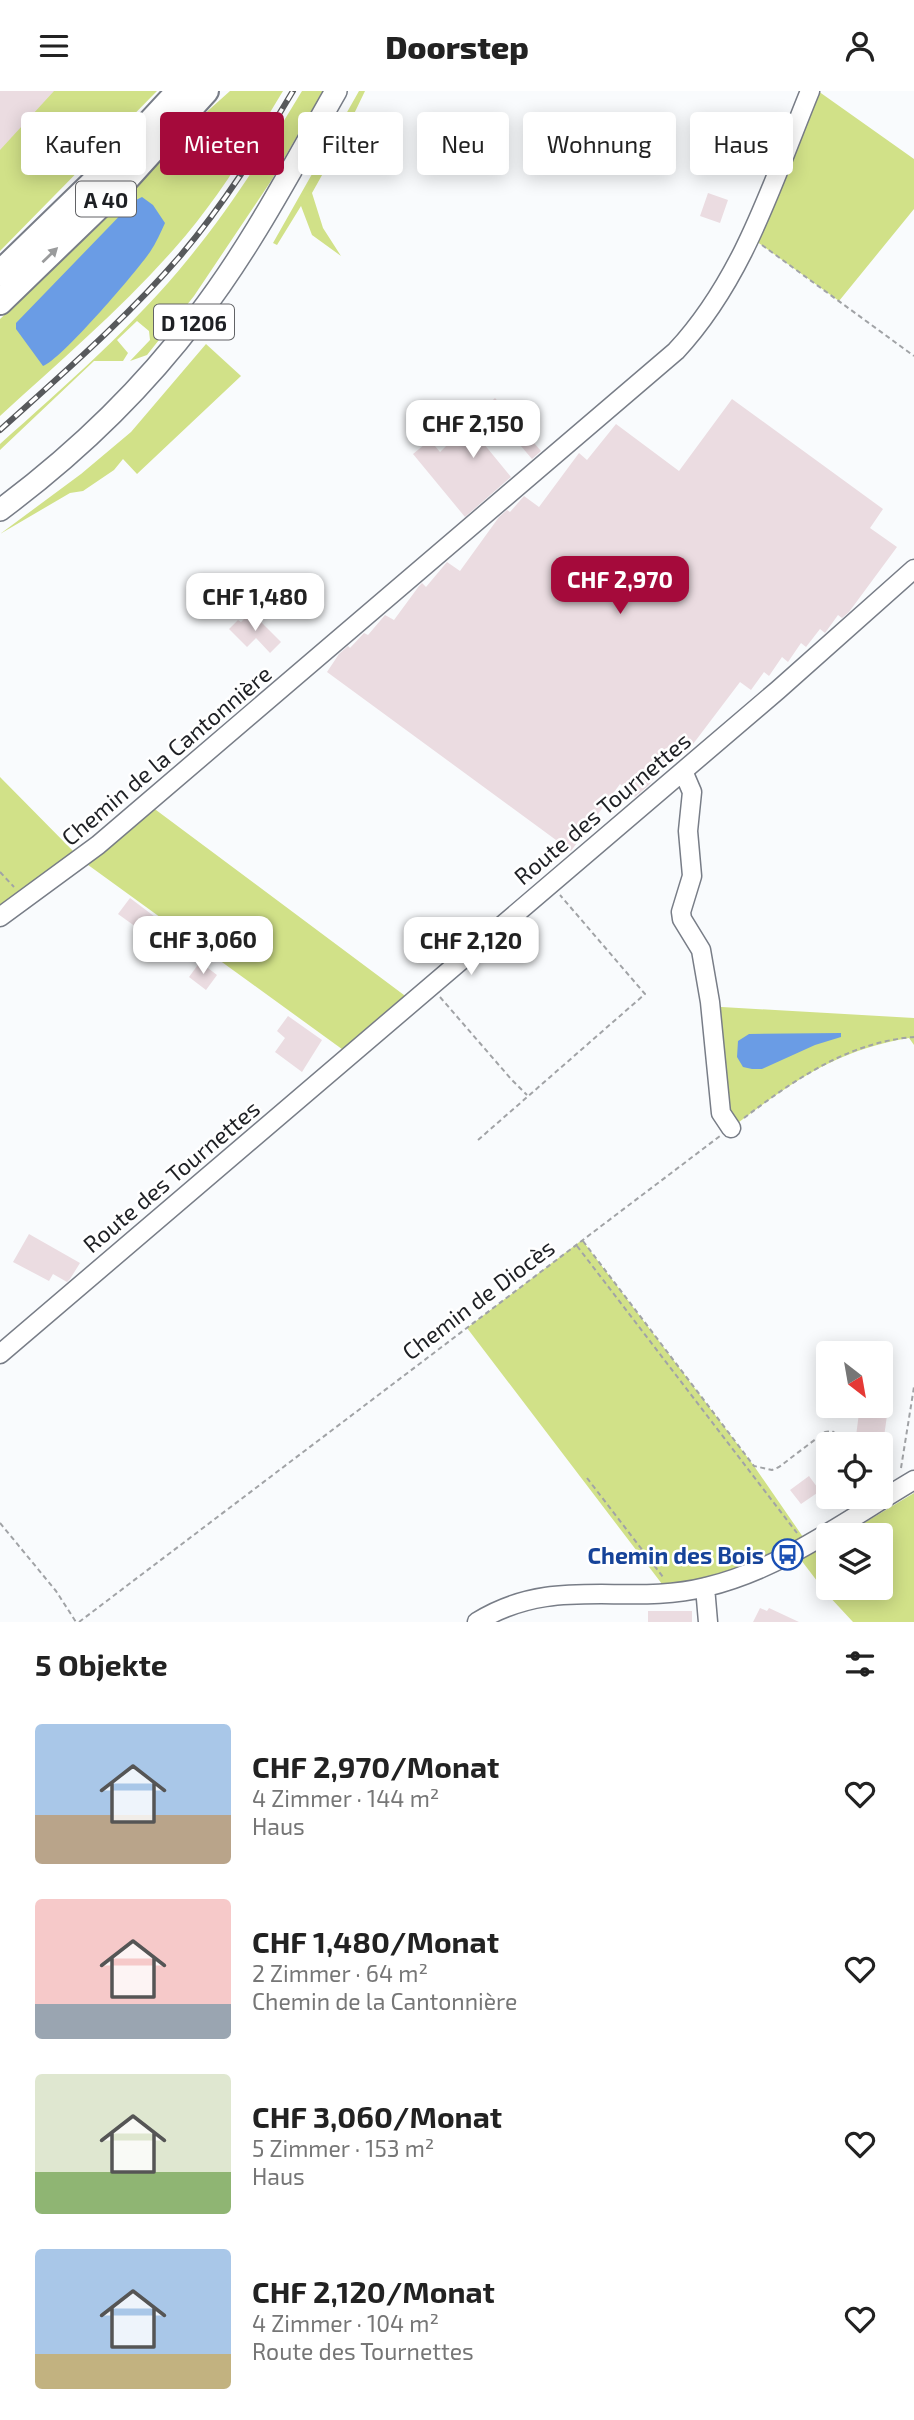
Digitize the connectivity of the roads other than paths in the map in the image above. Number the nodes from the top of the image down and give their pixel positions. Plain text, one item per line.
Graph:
1 (179, 91) edge
2 (206, 91) edge
3 (336, 91) edge
4 (810, 91) edge
5 (0, 274) edge
6 (0, 302) edge
7 (0, 510) edge
8 (914, 569) edge
9 (684, 771) junction
10 (0, 917) edge
11 (731, 1128) road end
12 (0, 1354) edge
13 (914, 1480) edge
14 (705, 1587) junction
15 (477, 1622) edge
16 (708, 1622) edge

1 - 5 highway, A 40
6 -> 2 highway, A 40
3 - 7 main road, D 1206
4 - 10 street, Chemin de la Cantonnière
8 - 9 street, Route des Tournettes
9 - 11 street
9 - 12 street, Route des Tournettes
13 - 14 street
14 - 15 street
14 - 16 street

